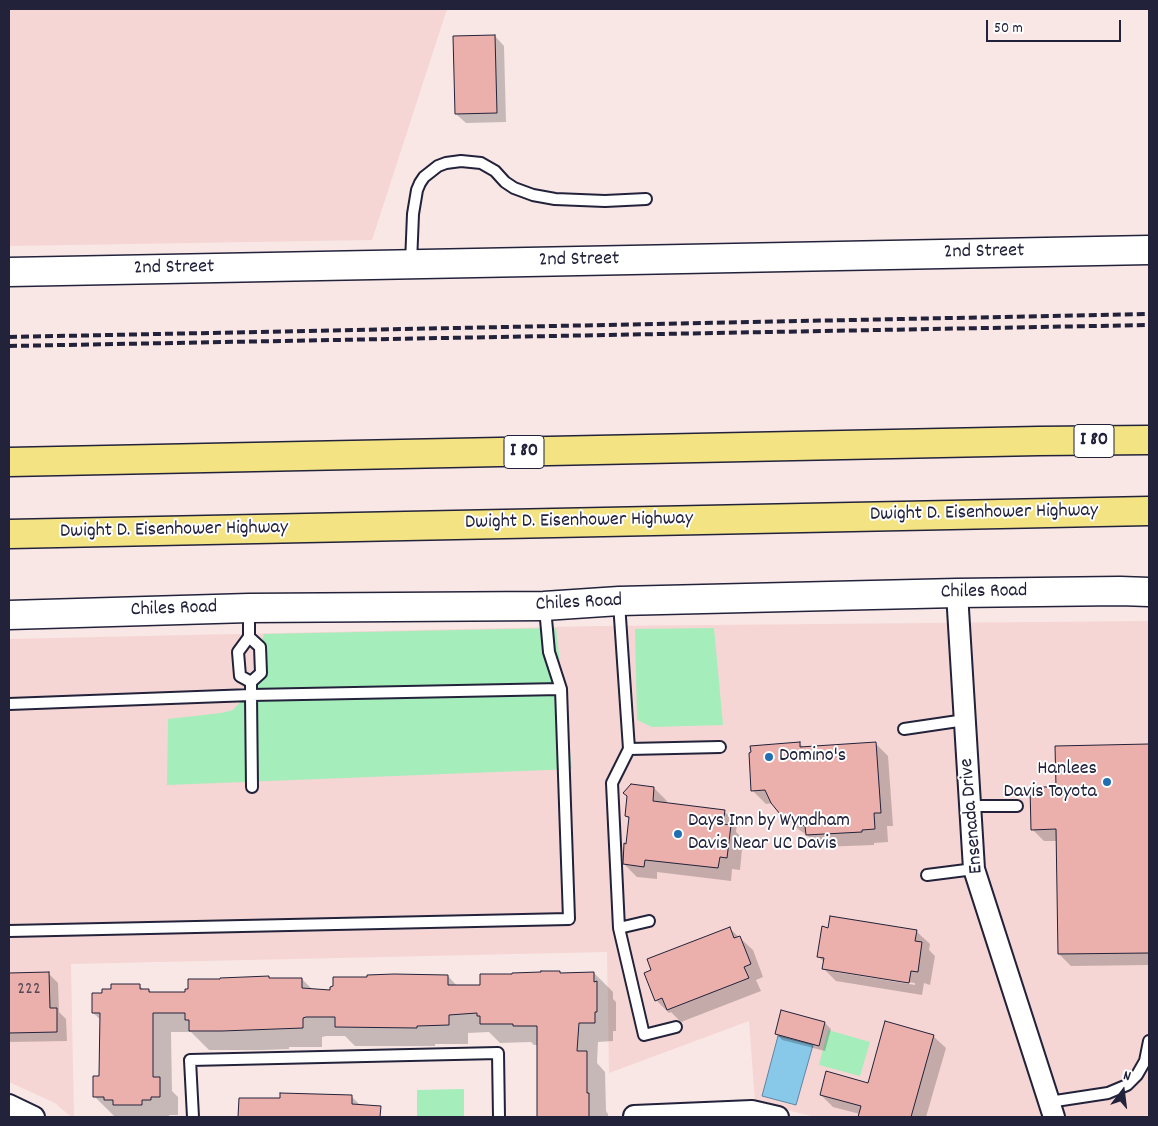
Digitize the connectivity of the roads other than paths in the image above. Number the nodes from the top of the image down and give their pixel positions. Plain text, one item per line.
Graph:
1 (646, 199) dead end
2 (1149, 250) edge
3 (411, 264) junction
4 (9, 272) edge
5 (1149, 435) edge
6 (1149, 440) edge
7 (1039, 442) junction
8 (9, 462) edge
9 (1149, 511) edge
10 (9, 534) edge
11 (1149, 592) edge
12 (956, 593) junction
13 (619, 601) junction
14 (544, 606) junction
15 (248, 608) junction
16 (9, 615) edge
17 (249, 637) junction
18 (251, 682) junction
19 (561, 689) junction
20 (251, 695) junction
21 (9, 704) edge
22 (965, 720) junction
23 (904, 729) dead end
24 (720, 747) dead end
25 (629, 749) junction
26 (252, 787) dead end
27 (970, 806) junction
28 (1017, 806) dead end
29 (974, 869) junction
30 (927, 875) dead end
31 (649, 921) dead end
32 (619, 928) junction
33 (9, 931) edge
34 (676, 1027) dead end
35 (1149, 1041) edge
36 (9, 1105) edge
37 (1052, 1110) edge
38 (634, 1116) edge
39 (771, 1116) edge
40 (34, 1117) edge
41 (193, 1117) edge
42 (499, 1117) edge

1 - 3 lane
2 - 3 street, 2nd Street
3 - 4 street, 2nd Street
5 - 7 highway
6 - 7 highway, I 80
7 - 8 highway, I 80
9 - 10 highway, Dwight D. Eisenhower Highway
11 - 12 street, Chiles Road
12 - 13 street, Chiles Road
12 - 22 street, Ensenada Drive
13 - 14 street, Chiles Road
13 - 25 lane
14 - 15 street, Chiles Road
14 - 19 lane
15 - 16 street, Chiles Road
15 - 17 lane
17 - 18 lane
17 - 18 lane
18 - 20 lane
19 - 20 lane
19 - 33 lane
20 - 21 lane
20 - 26 lane
22 - 23 lane
22 - 27 street, Ensenada Drive
24 - 25 lane
25 - 32 lane
27 - 28 lane
27 - 29 street, Ensenada Drive
29 - 30 lane
29 - 37 street, Ensenada Drive
31 - 32 lane
32 - 34 lane
35 - 37 lane
36 - 40 street
38 - 39 street
41 - 42 lane

